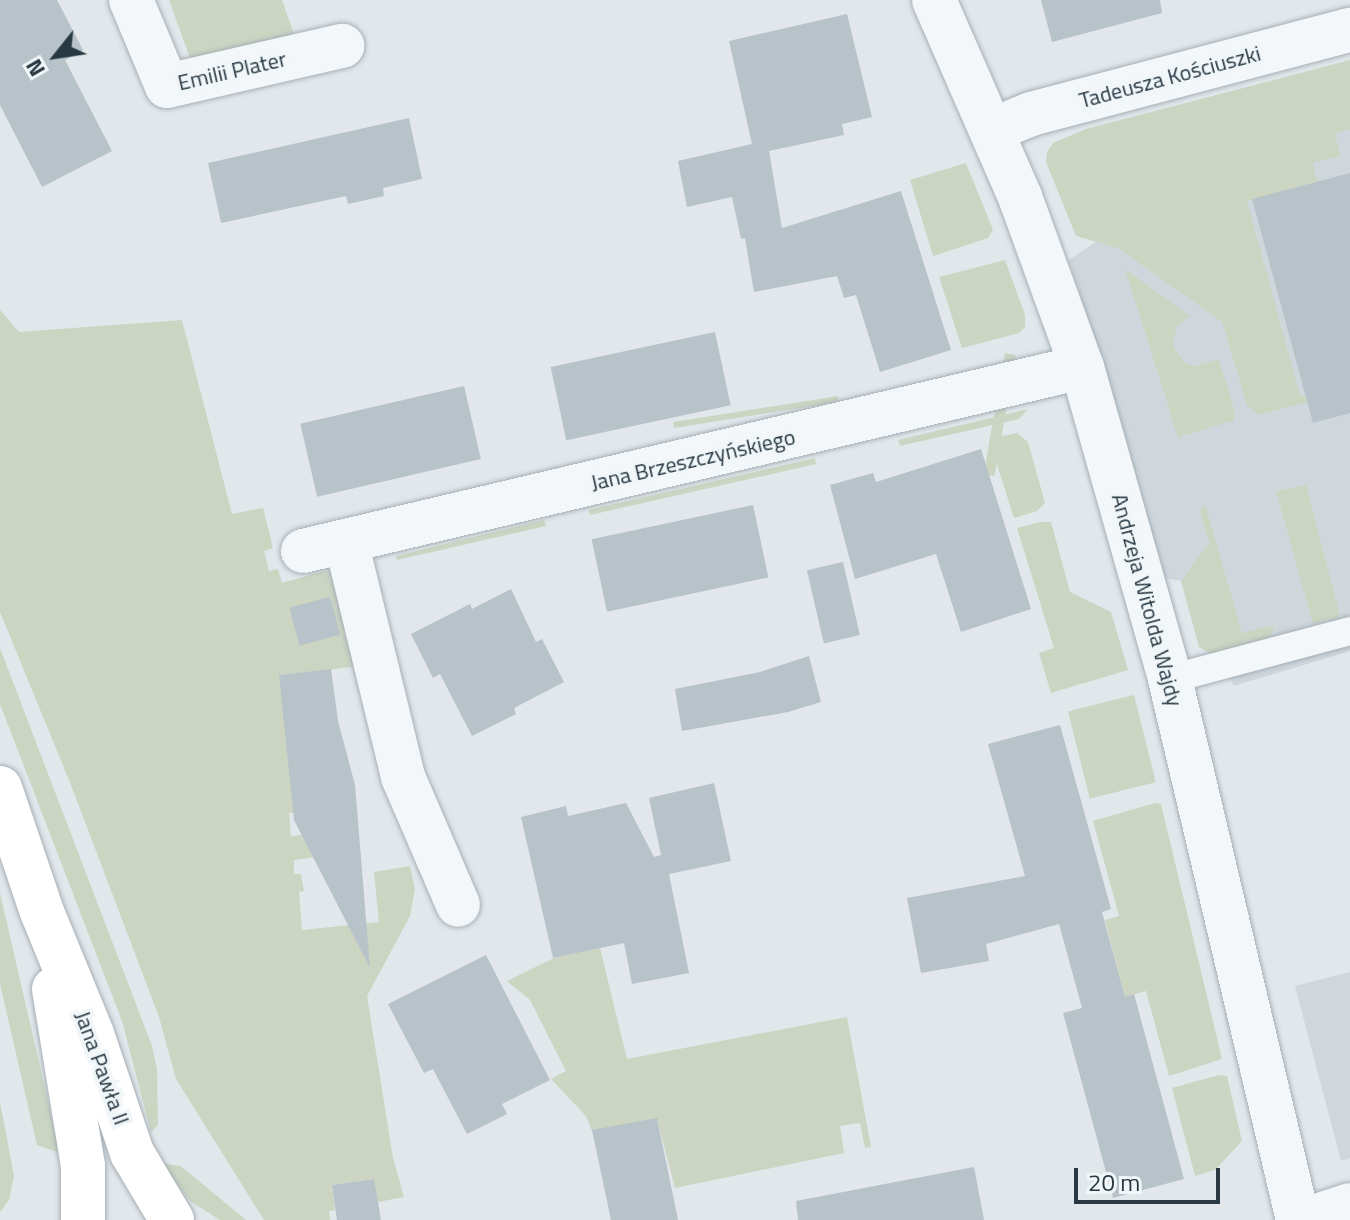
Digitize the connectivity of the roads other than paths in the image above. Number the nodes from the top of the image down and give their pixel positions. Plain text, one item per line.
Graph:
1 (131, 0) edge
2 (934, 0) edge
3 (1350, 30) edge
4 (342, 46) dead end
5 (992, 130) junction
6 (1082, 367) junction
7 (346, 541) junction
8 (303, 551) dead end
9 (1350, 631) edge
10 (1170, 679) junction
11 (0, 788) edge
12 (458, 905) dead end
13 (42, 912) junction
14 (1350, 1205) edge
15 (83, 1220) edge
16 (172, 1220) edge
17 (1298, 1220) edge
18 (1305, 1220) edge

1 - 4 street, Emilii Plater
2 - 5 street, Andrzeja Witolda Wajdy
3 - 5 street, Tadeusza Kościuszki
5 - 6 street, Andrzeja Witolda Wajdy
6 - 7 street, Jana Brzeszczyńskiego
6 - 10 street, Andrzeja Witolda Wajdy
7 - 8 street, Jana Brzeszczyńskiego
7 - 12 street
9 - 10 lane
10 - 17 street, Andrzeja Witolda Wajdy
11 - 13 main road, Jana Pawła II
13 - 15 main road, Jana Pawła II
13 - 16 main road, Jana Pawła II
14 - 18 street

